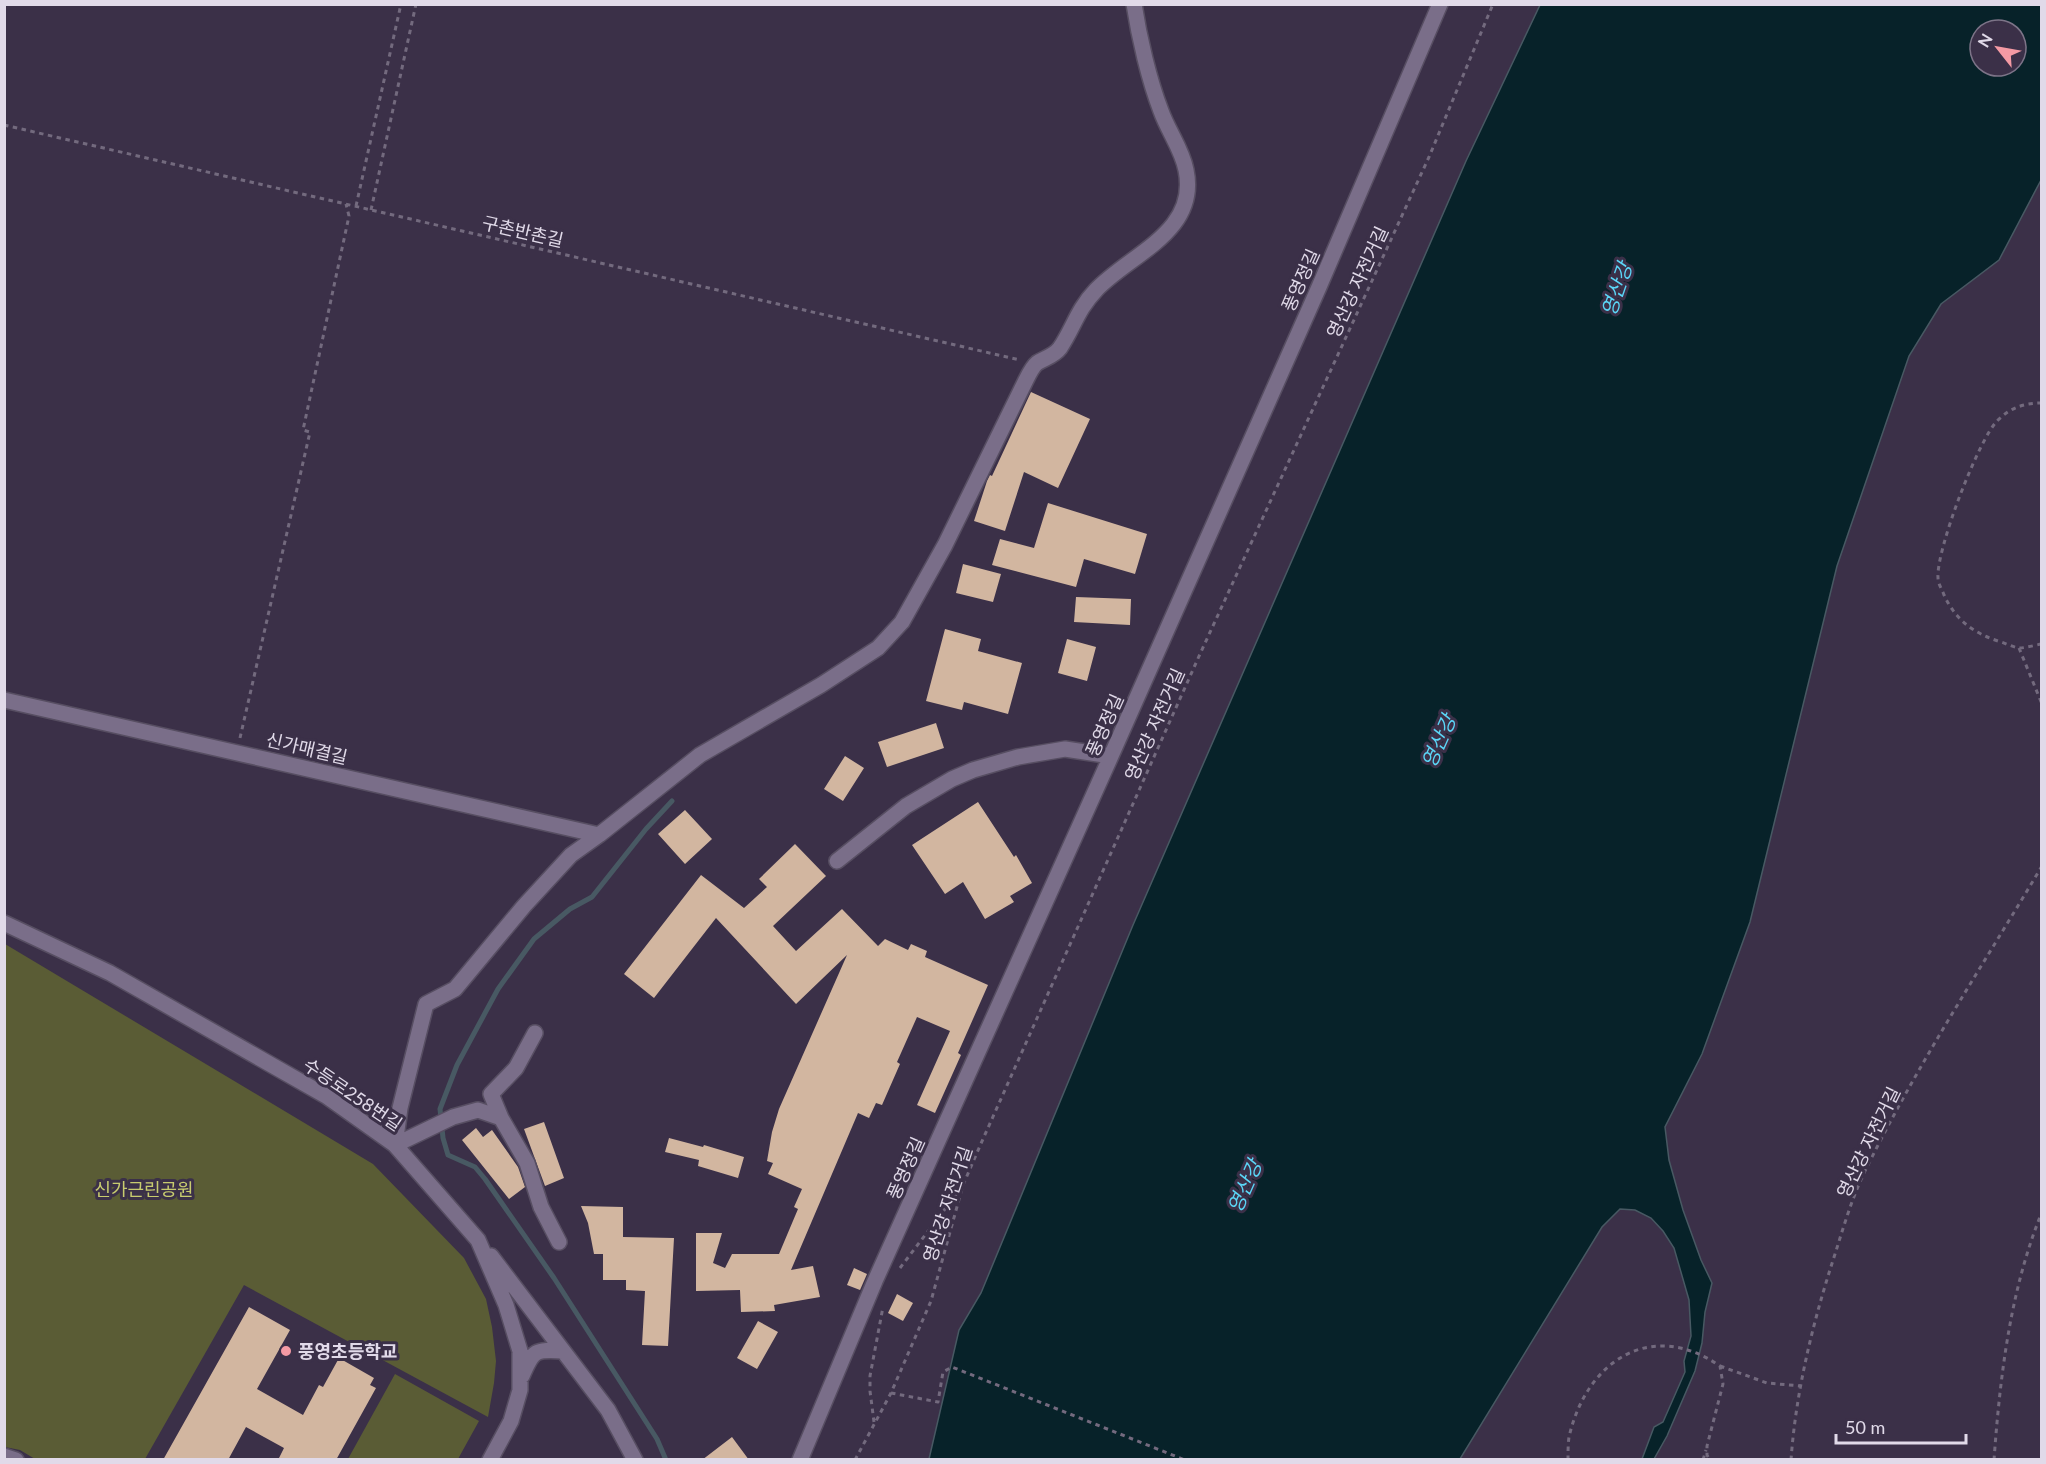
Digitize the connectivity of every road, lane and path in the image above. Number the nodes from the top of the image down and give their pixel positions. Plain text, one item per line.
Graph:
1 (401, 4) edge
2 (417, 4) edge
3 (1134, 4) edge
4 (1440, 4) edge
5 (1493, 4) edge
6 (4, 125) edge
7 (346, 204) junction
8 (356, 206) junction
9 (370, 210) junction
10 (1036, 364) junction
11 (2042, 403) edge
12 (2042, 644) edge
13 (2019, 648) junction
14 (4, 700) edge
15 (2042, 704) edge
16 (237, 752) junction
17 (1112, 756) junction
18 (599, 835) junction
19 (837, 861) dead end
20 (2042, 866) edge
21 (4, 923) edge
22 (535, 1033) dead end
23 (501, 1118) junction
24 (395, 1145) junction
25 (963, 1185) junction
26 (2042, 1212) edge
27 (478, 1240) junction
28 (559, 1242) dead end
29 (897, 1272) dead end
30 (883, 1305) dead end
31 (563, 1351) junction
32 (1720, 1366) junction
33 (520, 1378) junction
34 (1801, 1386) junction
35 (891, 1393) junction
36 (874, 1424) junction
37 (1707, 1446) junction
38 (4, 1456) edge
39 (16, 1460) edge
40 (490, 1460) edge
41 (635, 1460) edge
42 (800, 1460) edge
43 (855, 1460) edge
44 (1185, 1460) edge
45 (1568, 1460) edge
46 (1703, 1460) edge
47 (1710, 1460) edge
48 (1791, 1460) edge
49 (1994, 1460) edge

1 - 8 path
2 - 9 path
3 - 10 street
4 - 17 street, 풍영정길
5 - 25 path, 영산강 자전거길
6 - 7 path, 구촌반촌길
7 - 8 path, 구촌반촌길
7 - 16 path
8 - 9 path, 구촌반촌길
9 - 10 path, 구촌반촌길
10 - 18 street
11 - 13 path
12 - 13 path
13 - 15 path
14 - 16 street, 신가매결길
16 - 18 street, 신가매결길
17 - 19 street
17 - 42 street, 풍영정길
18 - 24 street
20 - 34 path, 영산강 자전거길
21 - 24 street, 수등로258번길
22 - 23 street
23 - 24 street
23 - 28 street
24 - 27 street, 수등로258번길
25 - 29 path
25 - 35 path, 영산강 자전거길
26 - 49 path
27 - 31 street
27 - 33 street, 수등로258번길
30 - 36 path
31 - 33 street
31 - 41 street
32 - 34 path
32 - 37 path
32 - 45 path
33 - 40 street, 수등로258번길
34 - 48 path, 영산강 자전거길
35 - 36 path, 영산강 자전거길
35 - 44 path
36 - 43 path, 영산강 자전거길
37 - 46 path
37 - 47 path
38 - 39 street

